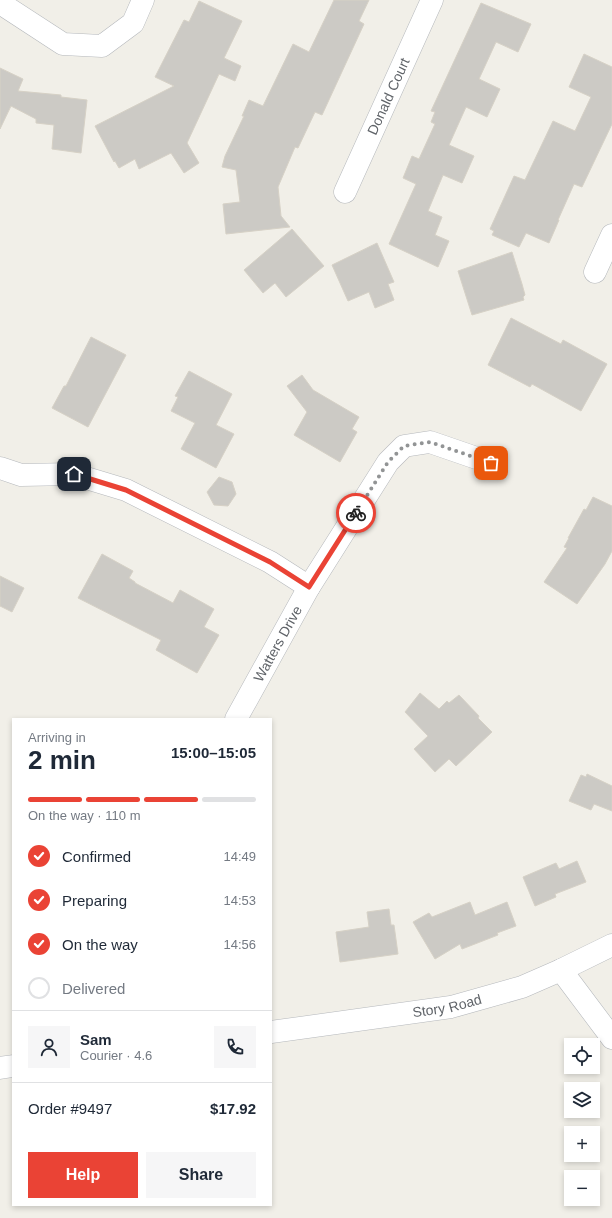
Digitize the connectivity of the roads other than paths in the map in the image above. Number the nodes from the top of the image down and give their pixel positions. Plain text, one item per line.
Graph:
1 (143, 0) edge
2 (432, 0) edge
3 (0, 3) edge
4 (345, 192) dead end
5 (612, 235) edge
6 (595, 272) dead end
7 (491, 463) dead end
8 (0, 468) edge
9 (309, 587) junction
10 (237, 718) edge
11 (612, 944) edge
12 (562, 970) junction
13 (272, 1032) edge
14 (612, 1038) edge
15 (12, 1066) edge
16 (0, 1068) edge

1 - 3 street
2 - 4 street, Donald Court
5 - 6 street
7 - 9 street, Watters Drive
8 - 9 street
9 - 10 street, Watters Drive
11 - 12 street, Story Road
12 - 13 street, Story Road
12 - 14 street
15 - 16 street

